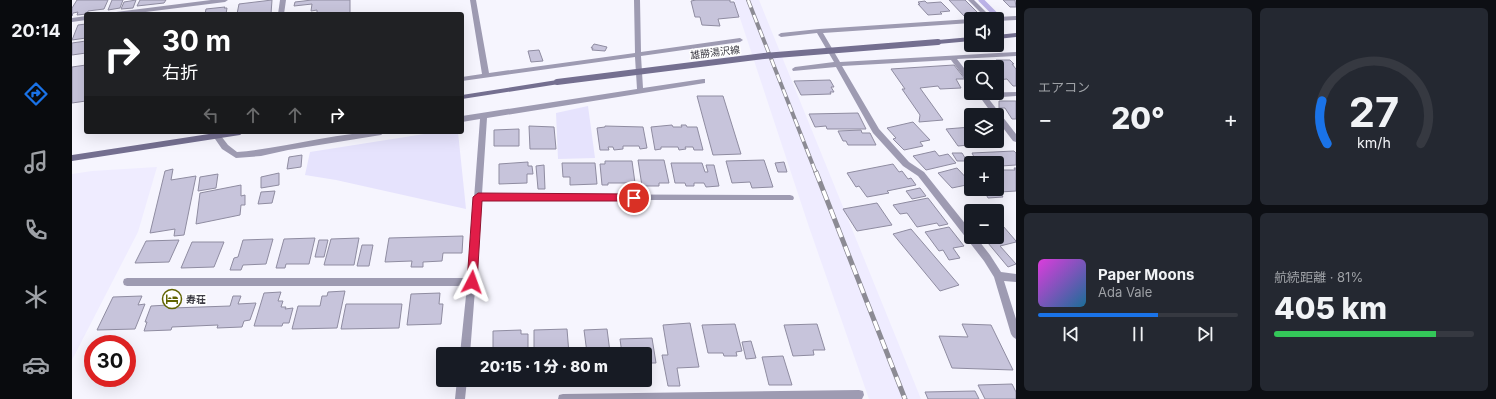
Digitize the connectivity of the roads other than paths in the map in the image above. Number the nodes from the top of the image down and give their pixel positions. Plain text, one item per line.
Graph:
1 (225, 0) edge
2 (283, 0) edge
3 (473, 0) edge
4 (637, 0) edge
5 (971, 0) edge
6 (132, 12) edge
7 (281, 12) edge
8 (983, 12) edge
9 (84, 18) edge
10 (1016, 18) edge
11 (1004, 19) edge
12 (72, 20) edge
13 (964, 21) edge
14 (819, 31) junction
15 (781, 35) dead end
16 (1016, 35) edge
17 (1004, 36) edge
18 (740, 40) dead end
19 (964, 40) edge
20 (638, 54) junction
21 (1016, 54) edge
22 (952, 58) junction
23 (839, 64) junction
24 (795, 69) dead end
25 (964, 73) edge
26 (486, 75) junction
27 (464, 79) edge
28 (703, 81) dead end
29 (640, 90) junction
30 (1004, 94) edge
31 (1016, 94) edge
32 (464, 97) edge
33 (986, 100) edge
34 (484, 116) junction
35 (464, 119) edge
36 (218, 134) edge
37 (369, 134) edge
38 (1016, 139) edge
39 (72, 158) edge
40 (478, 197) junction
41 (790, 198) dead end
42 (998, 276) junction
43 (1016, 278) edge
44 (128, 282) dead end
45 (472, 282) junction
46 (1016, 334) edge
47 (466, 347) edge
48 (461, 387) edge
49 (859, 395) dead end
50 (460, 399) edge
51 (563, 399) edge

1 - 6 street
2 - 7 street
3 - 26 street
4 - 20 street
5 - 8 street
9 - 12 street
10 - 11 street
13 - 14 street
14 - 15 street
14 - 23 street
16 - 17 main road
18 - 20 street
19 - 32 main road, 雄勝湯沢線, bridge
20 - 26 street
20 - 29 street
21 - 22 street
22 - 23 street
22 - 25 street
23 - 24 street
23 - 42 street
26 - 27 street
28 - 29 street
29 - 34 street
30 - 31 street
33 - 38 street
34 - 35 street
34 - 40 street
36 - 37 street
36 - 39 main road
40 - 41 street
40 - 45 street
42 - 43 street
42 - 46 street
44 - 45 street
45 - 47 street
48 - 50 street
49 - 51 street

